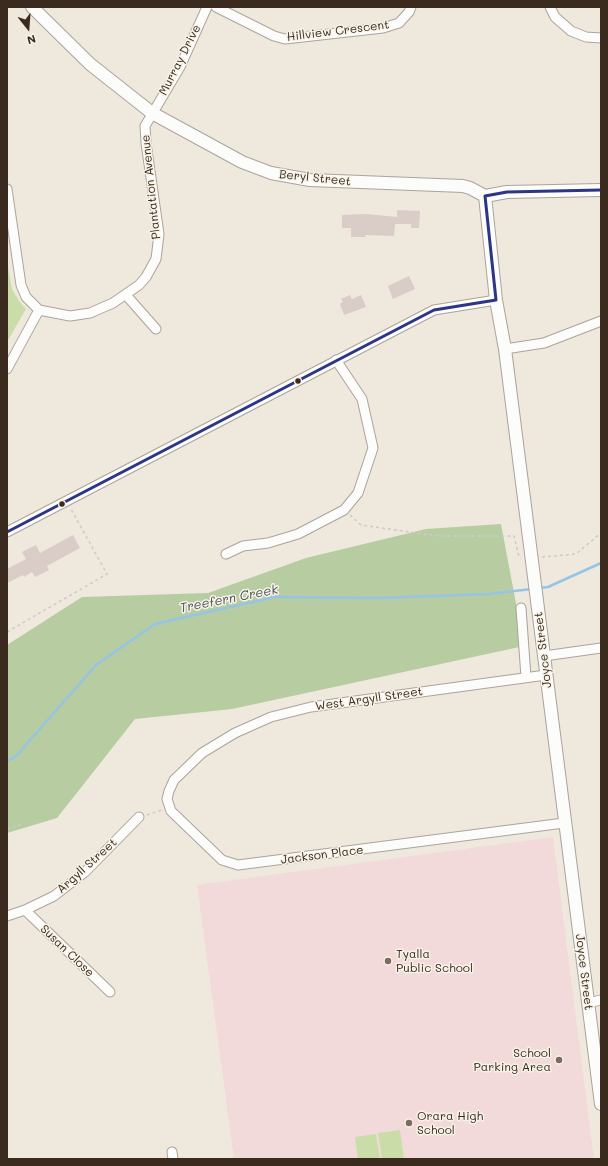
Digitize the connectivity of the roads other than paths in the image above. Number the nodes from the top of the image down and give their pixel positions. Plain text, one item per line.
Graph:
1 (32, 7) edge
2 (207, 7) edge
3 (216, 7) edge
4 (411, 7) edge
5 (550, 7) edge
6 (601, 38) edge
7 (152, 113) junction
8 (7, 189) edge
9 (601, 190) edge
10 (485, 196) junction
11 (126, 295) junction
12 (496, 300) junction
13 (39, 310) junction
14 (601, 321) edge
15 (156, 329) dead end
16 (504, 349) junction
17 (336, 360) junction
18 (7, 369) edge
19 (7, 532) edge
20 (226, 554) dead end
21 (521, 608) dead end
22 (601, 648) edge
23 (544, 656) junction
24 (546, 675) junction
25 (526, 678) junction
26 (169, 808) joint
27 (139, 817) road end
28 (564, 823) junction
29 (25, 910) junction
30 (7, 916) edge
31 (110, 992) dead end
32 (601, 1000) edge
33 (588, 1003) junction
34 (601, 1104) edge

1 - 7 street, Beryl Street
2 - 7 street, Murray Drive
3 - 4 street, Hillview Crescent
5 - 6 street
7 - 10 street, Beryl Street
7 - 11 street, Plantation Avenue
8 - 13 street
9 - 10 street
10 - 12 street, Joyce Street
11 - 13 street, Plantation Avenue
11 - 15 street
12 - 16 street, Joyce Street
12 - 17 street
13 - 18 street
14 - 16 street
16 - 23 street, Joyce Street
17 - 19 street
17 - 20 street
21 - 25 street
22 - 23 street
23 - 24 street, Joyce Street
24 - 25 street, West Argyll Street
24 - 28 street, Joyce Street
25 - 26 street, West Argyll Street
26 - 28 street, Jackson Place
27 - 29 street, Argyll Street
28 - 33 street, Joyce Street
29 - 30 street, Argyll Street
29 - 31 street, Susan Close
32 - 33 street
33 - 34 street, Joyce Street

